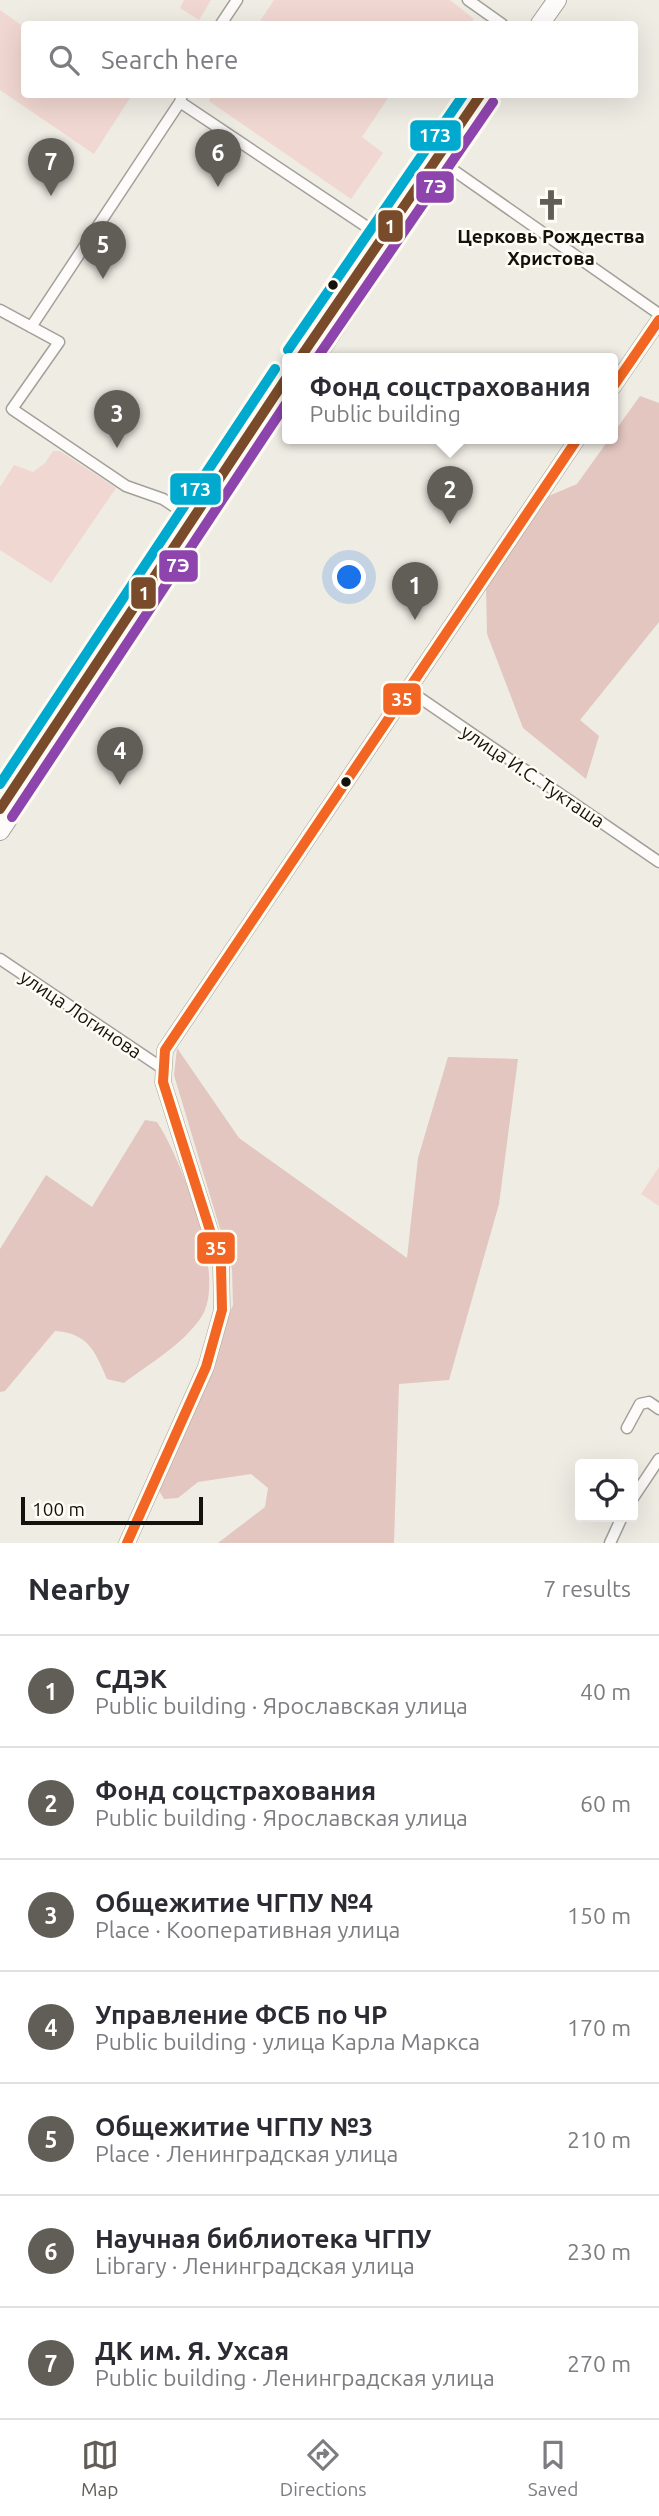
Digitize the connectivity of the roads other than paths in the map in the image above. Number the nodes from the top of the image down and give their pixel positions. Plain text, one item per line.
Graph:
1 (237, 0) edge
2 (468, 0) edge
3 (557, 0) edge
4 (223, 21) edge
5 (498, 21) edge
6 (542, 21) edge
7 (181, 98) edge
8 (478, 98) edge
9 (491, 98) edge
10 (446, 165) junction
11 (382, 237) junction
12 (0, 310) edge
13 (659, 313) edge
14 (659, 320) edge
15 (31, 327) junction
16 (303, 353) edge
17 (318, 353) edge
18 (618, 380) edge
19 (282, 385) edge
20 (282, 406) edge
21 (574, 444) edge
22 (198, 522) junction
23 (90, 685) junction
24 (407, 689) junction
25 (0, 809) edge
26 (0, 831) edge
27 (659, 862) edge
28 (0, 959) edge
29 (162, 1068) junction
30 (659, 1409) edge
31 (627, 1429) dead end
32 (659, 1459) edge
33 (638, 1491) edge
34 (620, 1522) edge
35 (127, 1543) edge
36 (610, 1543) edge

1 - 4 street
2 - 5 street
3 - 6 main road
7 - 11 street
7 - 15 street
8 - 11 main road
9 - 10 main road
10 - 13 street
10 - 17 main road
11 - 16 main road
12 - 15 street
14 - 18 street
15 - 22 street
19 - 22 main road
20 - 22 main road
21 - 24 street
22 - 23 main road
23 - 25 main road
23 - 26 main road
24 - 27 street, улица И.С. Тукташа
24 - 29 street
28 - 29 street, улица Логинова
29 - 35 street
30 - 31 street
32 - 33 street
34 - 36 street

